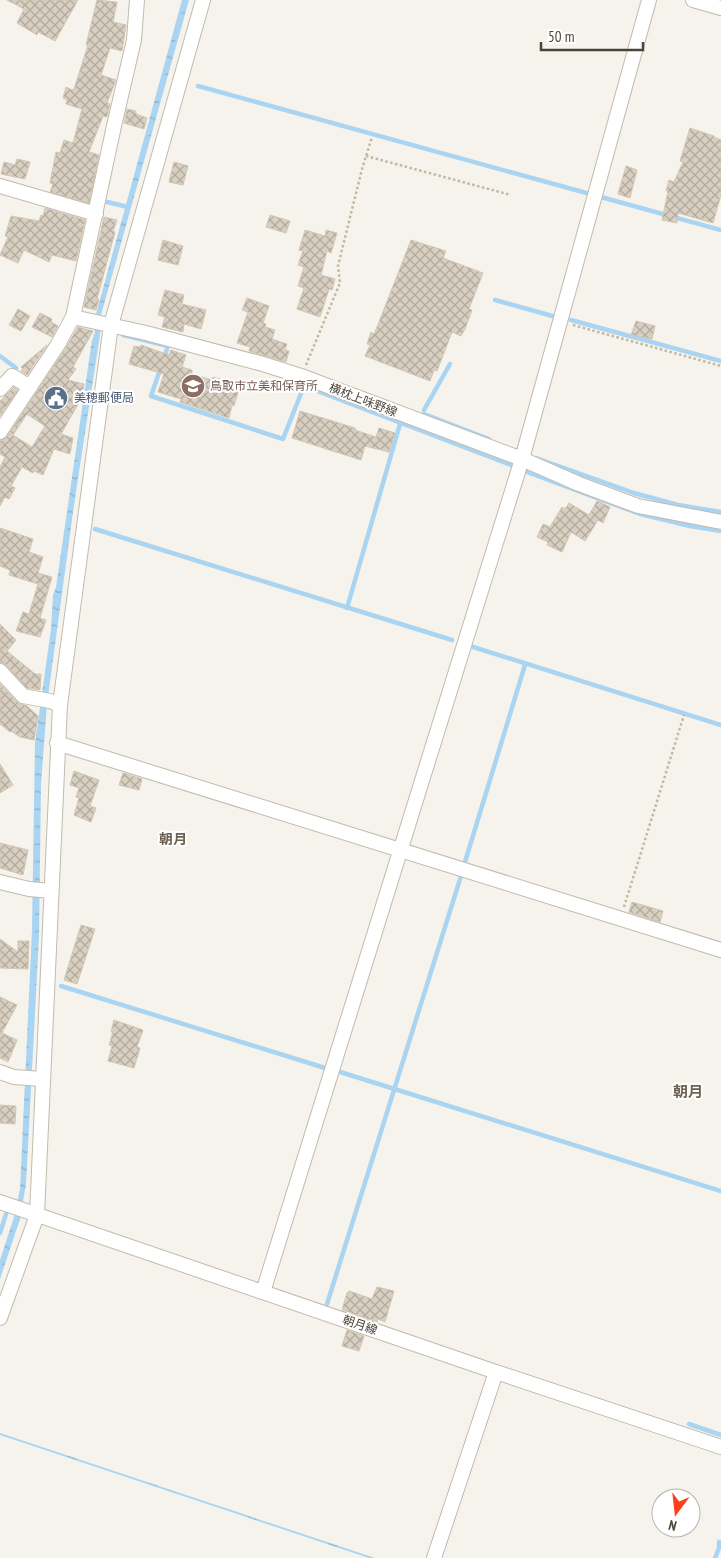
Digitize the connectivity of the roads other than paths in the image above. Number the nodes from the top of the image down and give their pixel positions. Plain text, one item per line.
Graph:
1 (137, 0) edge
2 (203, 0) edge
3 (648, 0) edge
4 (693, 0) edge
5 (721, 8) edge
6 (0, 186) edge
7 (96, 214) junction
8 (74, 317) junction
9 (111, 325) junction
10 (30, 387) junction
11 (0, 389) edge
12 (0, 432) edge
13 (522, 459) junction
14 (721, 522) edge
15 (0, 671) edge
16 (60, 705) junction
17 (57, 743) junction
18 (402, 850) junction
19 (0, 882) edge
20 (51, 891) junction
21 (721, 950) edge
22 (0, 1072) edge
23 (42, 1079) junction
24 (0, 1202) edge
25 (37, 1215) junction
26 (263, 1292) junction
27 (0, 1318) edge
28 (496, 1372) junction
29 (721, 1447) edge
30 (434, 1558) edge

1 - 7 street
2 - 9 street
3 - 13 street
4 - 5 street
6 - 7 street
7 - 8 street
8 - 9 street, 横枕上味野線
8 - 10 street
9 - 13 street, 横枕上味野線
9 - 16 street
10 - 11 street
10 - 12 street
13 - 14 street, 横枕上味野線
13 - 18 street
15 - 16 street
16 - 17 street
17 - 18 street
17 - 20 street
18 - 21 street
18 - 26 street
19 - 20 street
20 - 23 street
22 - 23 street
23 - 25 street
24 - 25 street, 朝月線
25 - 26 street, 朝月線
25 - 27 street
26 - 28 street, 朝月線
28 - 29 street, 朝月線
28 - 30 street

